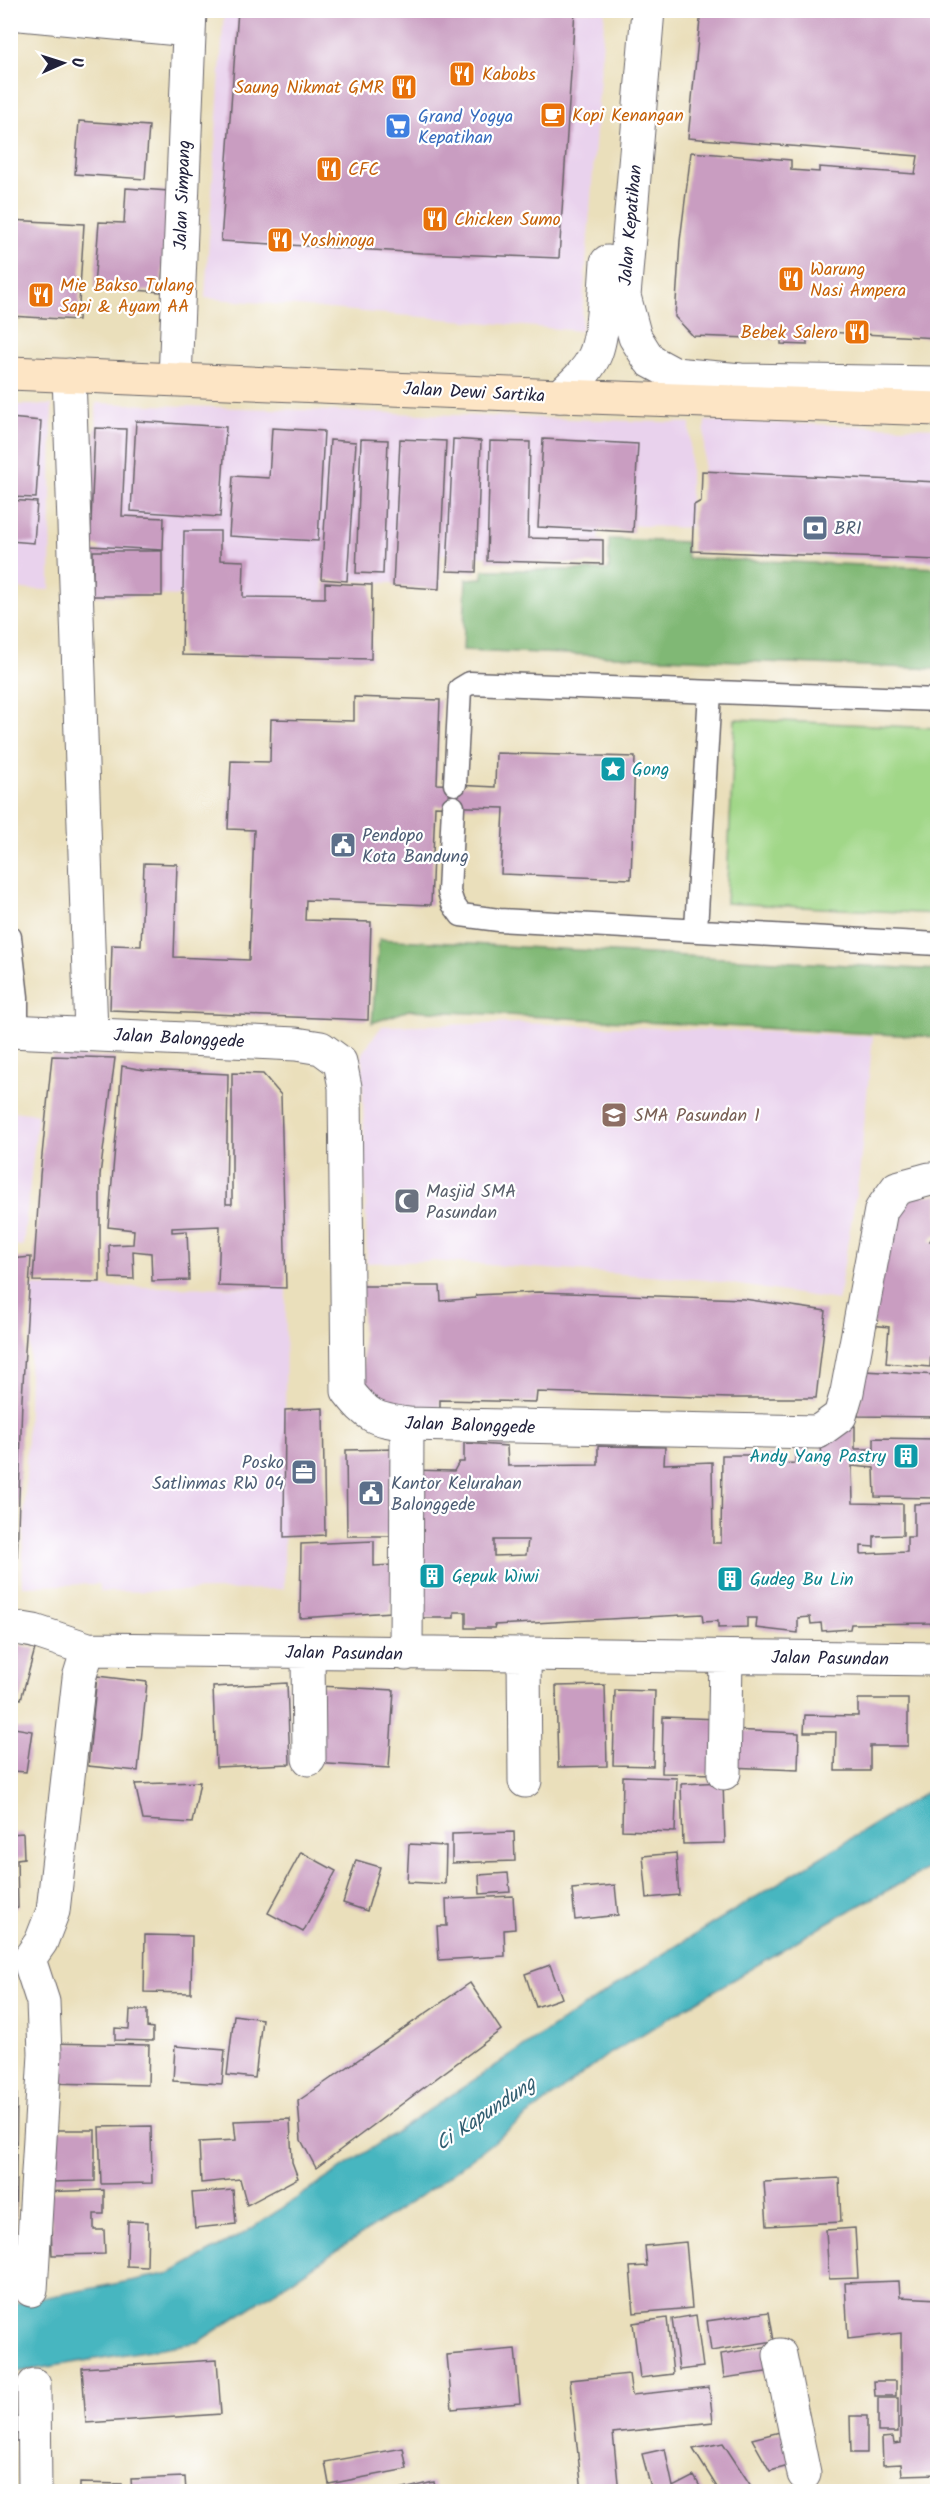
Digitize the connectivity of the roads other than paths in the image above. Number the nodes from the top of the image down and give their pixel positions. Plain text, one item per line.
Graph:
1 (630, 10) edge
2 (648, 10) edge
3 (10, 13) edge
4 (189, 20) edge
5 (10, 373) edge
6 (69, 375) junction
7 (175, 379) junction
8 (560, 396) junction
9 (936, 396) edge
10 (710, 692) junction
11 (938, 700) edge
12 (455, 784) dead end
13 (453, 807) dead end
14 (696, 930) junction
15 (10, 937) edge
16 (938, 944) edge
17 (14, 1031) edge
18 (91, 1034) junction
19 (938, 1179) edge
20 (406, 1424) junction
21 (10, 1627) edge
22 (88, 1649) junction
23 (308, 1653) junction
24 (406, 1654) junction
25 (524, 1654) junction
26 (726, 1657) junction
27 (938, 1659) edge
28 (309, 1760) dead end
29 (724, 1773) dead end
30 (525, 1781) dead end
31 (20, 1959) edge
32 (31, 2290) dead end
33 (780, 2355) dead end
34 (34, 2385) dead end
35 (804, 2474) dead end
36 (35, 2492) edge

1 - 8 street, Jalan Kepatihan
2 - 9 street, Jalan Kepatihan
3 - 4 street
4 - 7 street, Jalan Simpang
5 - 6 main road, Jalan Dewi Sartika
6 - 7 main road, Jalan Dewi Sartika
6 - 18 street
7 - 8 main road, Jalan Dewi Sartika
8 - 9 main road, Jalan Dewi Sartika
10 - 11 lane
10 - 12 lane
10 - 14 lane
13 - 14 lane
14 - 16 lane
15 - 17 lane
17 - 18 street, Jalan Balonggede
18 - 20 street, Jalan Balonggede
19 - 20 street, Jalan Balonggede
20 - 24 street
21 - 22 street, Jalan Pasundan
22 - 23 street, Jalan Pasundan
22 - 31 street
23 - 24 street, Jalan Pasundan
23 - 28 street
24 - 25 street, Jalan Pasundan
25 - 26 street, Jalan Pasundan
25 - 30 street
26 - 27 street, Jalan Pasundan
26 - 29 street
31 - 32 street
33 - 35 street
34 - 36 street

